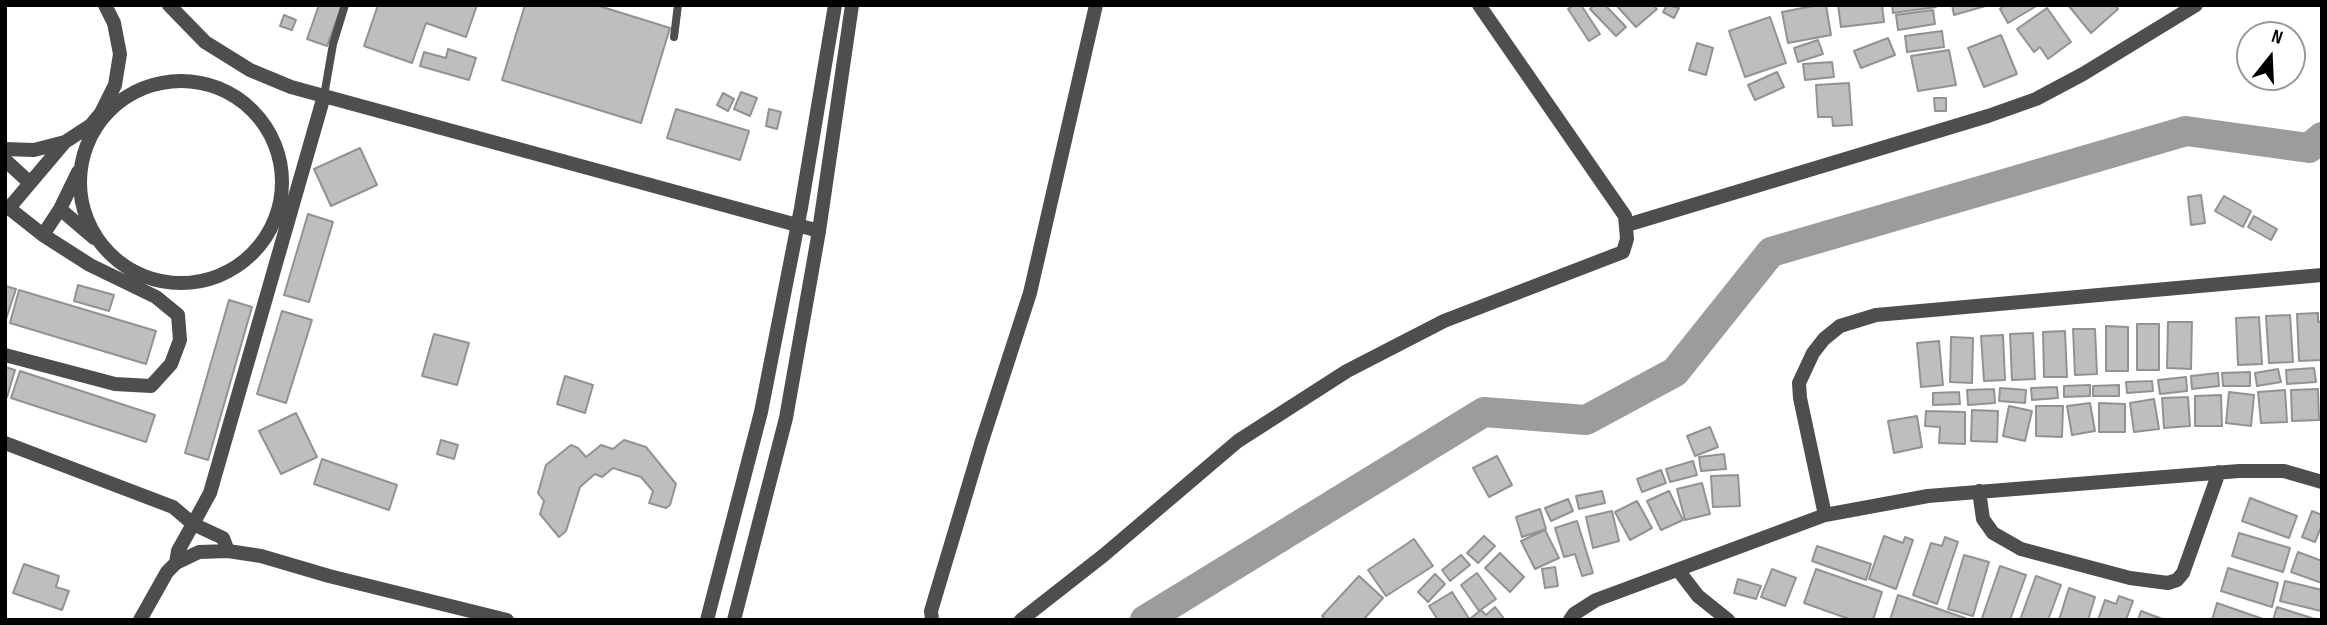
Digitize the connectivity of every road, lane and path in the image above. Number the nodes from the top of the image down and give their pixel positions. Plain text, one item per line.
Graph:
1 (105, 5) edge
2 (169, 5) edge
3 (345, 5) edge
4 (678, 5) edge
5 (835, 5) edge
6 (852, 5) edge
7 (1096, 5) edge
8 (1479, 5) edge
9 (2196, 5) edge
10 (674, 37) dead end
11 (324, 96) junction
12 (65, 142) junction
13 (5, 149) edge
14 (5, 160) edge
15 (80, 166) junction
16 (30, 183) junction
17 (7, 207) edge
18 (60, 209) junction
19 (797, 225) junction
20 (1627, 225) junction
21 (818, 231) junction
22 (43, 235) junction
23 (102, 245) junction
24 (2322, 275) edge
25 (5, 355) edge
26 (5, 443) edge
27 (2219, 471) junction
28 (2322, 482) edge
29 (1979, 491) junction
30 (1825, 515) junction
31 (193, 524) junction
32 (228, 551) junction
33 (176, 563) junction
34 (1678, 570) junction
35 (141, 620) edge
36 (507, 620) edge
37 (706, 620) edge
38 (734, 620) edge
39 (932, 620) edge
40 (1021, 620) edge
41 (1570, 620) edge
42 (1728, 620) edge

1 - 12 street
2 - 11 street
3 - 11 lane
4 - 10 lane
5 - 19 street
6 - 21 street
7 - 39 street
8 - 20 street
9 - 20 street
11 - 19 street
11 - 31 street
12 - 13 street
12 - 16 street
14 - 16 street
15 - 18 street
15 - 23 street
15 - 23 street
16 - 17 street
17 - 22 street
18 - 22 street
18 - 23 street
19 - 21 street
19 - 37 street
20 - 40 street
21 - 38 street
22 - 25 street
24 - 30 street
26 - 31 street
27 - 28 street
27 - 29 street
27 - 29 street
29 - 30 street
30 - 34 street
31 - 32 street
31 - 33 street
32 - 33 street
32 - 36 street
33 - 35 street
34 - 41 street
34 - 42 street

